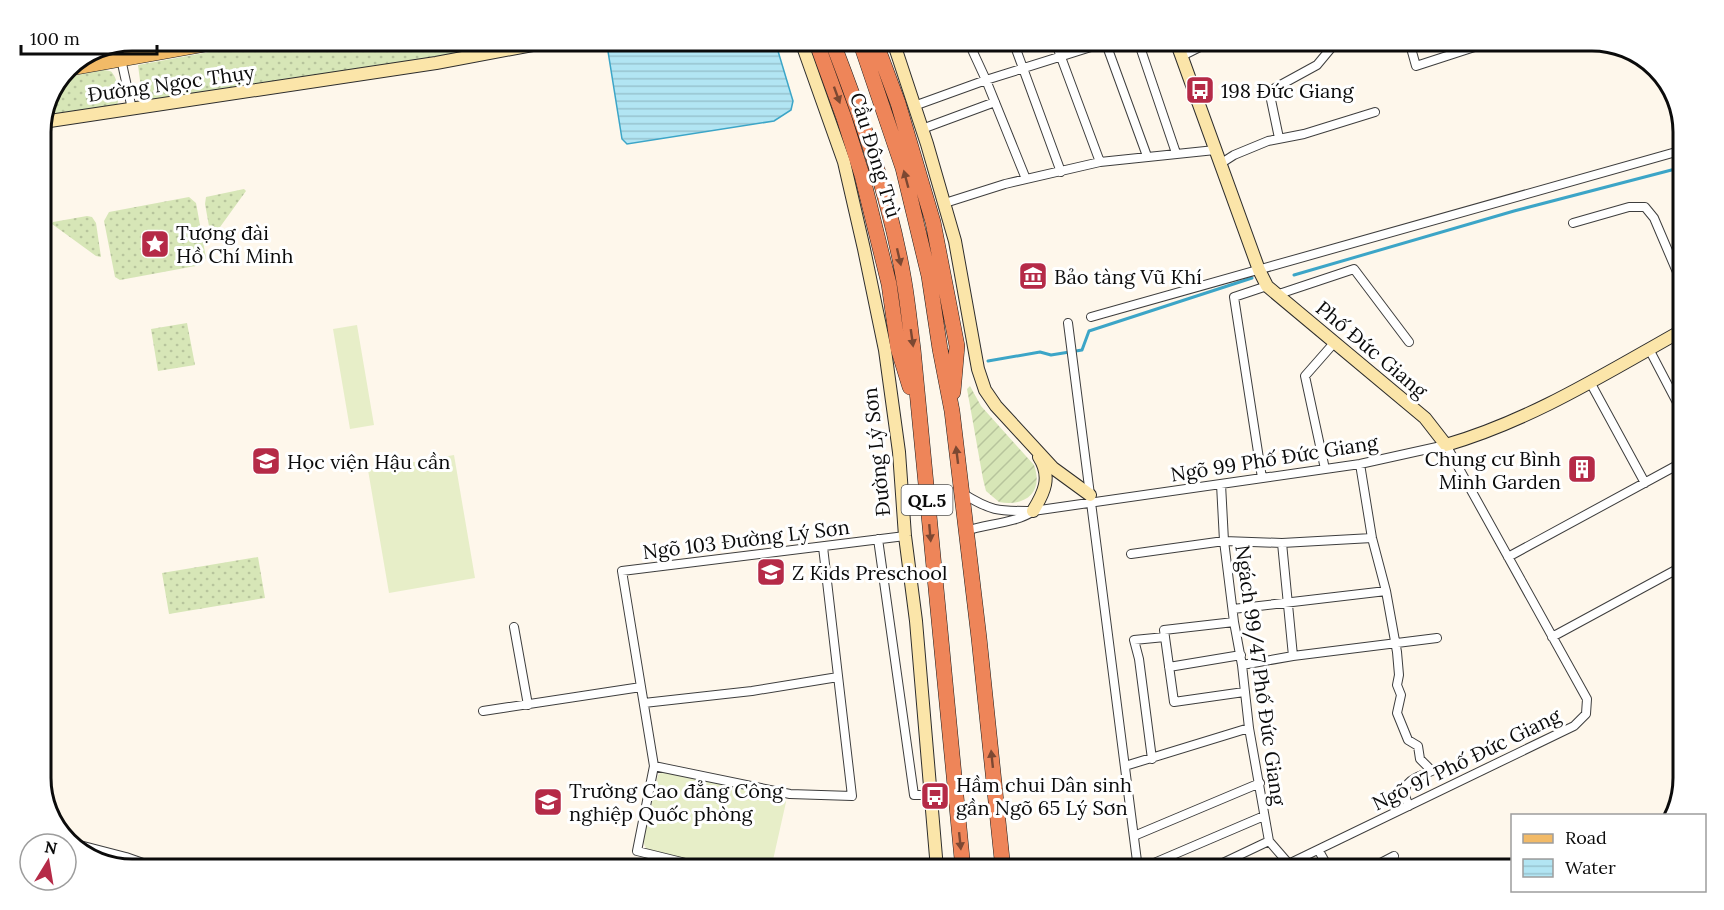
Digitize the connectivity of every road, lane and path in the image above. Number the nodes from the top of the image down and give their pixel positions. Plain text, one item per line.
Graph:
1 (164, 51) edge
2 (498, 51) edge
3 (805, 51) edge
4 (820, 51) edge
5 (836, 51) edge
6 (864, 51) edge
7 (879, 51) edge
8 (896, 51) edge
9 (973, 51) edge
10 (1017, 51) edge
11 (1060, 51) edge
12 (1077, 51) edge
13 (1111, 51) edge
14 (1142, 51) edge
15 (1180, 51) edge
16 (1191, 51) edge
17 (1328, 51) edge
18 (1412, 51) edge
19 (1460, 51) edge
20 (1062, 56) junction
21 (1182, 56) junction
22 (121, 59) junction
23 (87, 65) edge
24 (1023, 69) junction
25 (986, 80) junction
26 (995, 102) junction
27 (914, 106) junction
28 (132, 109) junction
29 (1375, 112) dead end
30 (52, 121) edge
31 (922, 129) junction
32 (1279, 138) junction
33 (1215, 150) junction
34 (1176, 153) junction
35 (1673, 153) edge
36 (1148, 156) junction
37 (1100, 162) junction
38 (1221, 164) junction
39 (1061, 172) junction
40 (1026, 179) junction
41 (945, 203) junction
42 (1573, 223) dead end
43 (1673, 263) edge
44 (1259, 270) junction
45 (936, 275) junction
46 (897, 282) junction
47 (1272, 290) junction
48 (1091, 317) dead end
49 (1068, 323) dead end
50 (1673, 336) edge
51 (1409, 342) dead end
52 (1334, 343) junction
53 (1649, 349) junction
54 (1590, 382) junction
55 (1673, 395) edge
56 (1018, 429) junction
57 (1446, 445) junction
58 (1360, 464) junction
59 (1673, 468) edge
60 (1325, 469) junction
61 (1262, 478) junction
62 (1645, 483) junction
63 (1221, 484) junction
64 (962, 493) junction
65 (1090, 499) junction
66 (1033, 512) junction
67 (966, 531) junction
68 (905, 536) junction
69 (1372, 538) junction
70 (879, 539) junction
71 (1224, 541) junction
72 (1282, 543) junction
73 (823, 547) junction
74 (1131, 554) dead end
75 (1508, 557) junction
76 (1673, 571) edge
77 (1386, 591) junction
78 (1288, 603) junction
79 (1233, 609) junction
80 (1234, 622) junction
81 (514, 627) dead end
82 (1165, 633) junction
83 (1552, 636) junction
84 (1437, 638) dead end
85 (1395, 643) junction
86 (1240, 655) junction
87 (1293, 656) junction
88 (1242, 665) junction
89 (1168, 667) junction
90 (838, 676) junction
91 (641, 687) junction
92 (1245, 692) junction
93 (644, 703) junction
94 (528, 705) junction
95 (483, 711) dead end
96 (1249, 728) junction
97 (1152, 759) junction
98 (654, 766) junction
99 (1125, 766) junction
100 (1260, 783) junction
101 (930, 795) junction
102 (1409, 806) junction
103 (1264, 816) junction
104 (1134, 837) junction
105 (1269, 841) junction
106 (92, 848) edge
107 (1320, 851) junction
108 (1394, 856) dead end
109 (131, 859) edge
110 (668, 859) edge
111 (936, 859) edge
112 (962, 859) edge
113 (1002, 859) edge
114 (1137, 859) edge
115 (1164, 859) edge
116 (1232, 859) edge
117 (1284, 859) edge
118 (1305, 859) edge
119 (1324, 859) edge
120 (1389, 859) edge

1 - 22 main road, Đường Ngọc Thụy
2 - 28 street, Đường Ngọc Thụy
3 - 68 street, Đường Lý Sơn
4 -> 46 highway, Cầu Đông Trù / QL.5
5 -> 46 highway, Cầu Đông Trù / QL.5
45 -> 6 highway, Cầu Đông Trù / QL.5
7 - 45 highway, Cầu Đông Trù / QL.5
8 - 27 street
9 - 25 street
10 - 24 street
11 - 20 street
12 - 20 street
13 - 36 street
14 - 34 street
15 - 21 street, Phố Đức Giang
16 - 21 street
17 - 32 street
18 - 19 street
20 - 24 street
20 - 37 street
21 - 33 street, Phố Đức Giang
22 - 23 main road, Đường Ngọc Thụy
22 - 28 street
24 - 25 street
24 - 39 street
25 - 26 street
25 - 27 street
26 - 31 street
26 - 40 street
27 - 31 street
28 - 30 street, Đường Ngọc Thụy
29 - 32 street
31 - 41 street
32 - 38 street
33 - 34 street
33 - 38 street, Phố Đức Giang
34 - 36 street
35 - 44 street
36 - 37 street
37 - 39 street
38 - 44 street, Phố Đức Giang
39 - 40 street
40 - 41 street
41 - 56 street
42 - 43 street
44 - 47 street, Phố Đức Giang
44 - 48 street
64 -> 45 highway, QL.5
46 -> 112 highway, QL.5
47 - 51 street
47 - 52 street, Phố Đức Giang
47 - 61 street
49 - 65 street
50 - 53 street
52 - 57 street, Phố Đức Giang
52 - 60 street
53 - 54 street
53 - 55 street
54 - 57 street
54 - 62 street
56 - 65 street
56 - 66 street
57 - 58 street, Ngõ 99 Phố Đức Giang
57 - 75 street, Ngõ 97 Phố Đức Giang
58 - 60 street, Ngõ 99 Phố Đức Giang
58 - 69 street
59 - 62 street
60 - 61 street, Ngõ 99 Phố Đức Giang
61 - 63 street, Ngõ 99 Phố Đức Giang
62 - 75 street
63 - 65 street, Ngõ 99 Phố Đức Giang
63 - 71 street, Ngách 99/47 Phố Đức Giang
64 - 66 street
64 - 67 highway, QL.5
65 - 66 street, Ngõ 99 Phố Đức Giang
65 - 99 street
66 - 67 street
113 -> 67 highway, QL.5
68 - 70 street, Ngõ 103 Đường Lý Sơn
68 - 101 street, Đường Lý Sơn
69 - 72 street
69 - 77 street
70 - 73 street, Ngõ 103 Đường Lý Sơn
70 - 101 street
71 - 72 street
71 - 74 street
71 - 79 street, Ngách 99/47 Phố Đức Giang
72 - 78 street
73 - 90 street
73 - 91 street, Ngõ 103 Đường Lý Sơn
75 - 83 street, Ngõ 97 Phố Đức Giang
76 - 83 street
77 - 78 street
77 - 85 street
78 - 79 street
78 - 87 street
79 - 80 street, Ngách 99/47 Phố Đức Giang
80 - 82 street
80 - 86 street, Ngách 99/47 Phố Đức Giang
81 - 94 street
82 - 89 street
82 - 97 street
83 - 102 street, Ngõ 97 Phố Đức Giang
84 - 85 street
85 - 87 street
85 - 102 street
86 - 88 street, Ngách 99/47 Phố Đức Giang
86 - 89 street
87 - 88 street
88 - 92 street, Ngách 99/47 Phố Đức Giang
89 - 92 street
90 - 93 street
90 - 98 street
91 - 93 street, Ngõ 103 Đường Lý Sơn
91 - 94 street
92 - 96 street, Ngách 99/47 Phố Đức Giang
93 - 98 street, Ngõ 103 Đường Lý Sơn
94 - 95 street
96 - 97 street
96 - 100 street, Ngách 99/47 Phố Đức Giang
97 - 99 street
98 - 110 street, Ngõ 103 Đường Lý Sơn
99 - 104 street
100 - 103 street, Ngách 99/47 Phố Đức Giang
100 - 104 street
101 - 111 street, Đường Lý Sơn
102 - 107 street, Ngõ 97 Phố Đức Giang
103 - 105 street, Ngách 99/47 Phố Đức Giang
103 - 115 street
104 - 114 street
105 - 116 street
105 - 117 street, Ngách 99/47 Phố Đức Giang
106 - 109 street
107 - 118 street, Ngõ 97 Phố Đức Giang
107 - 119 street
108 - 120 street

